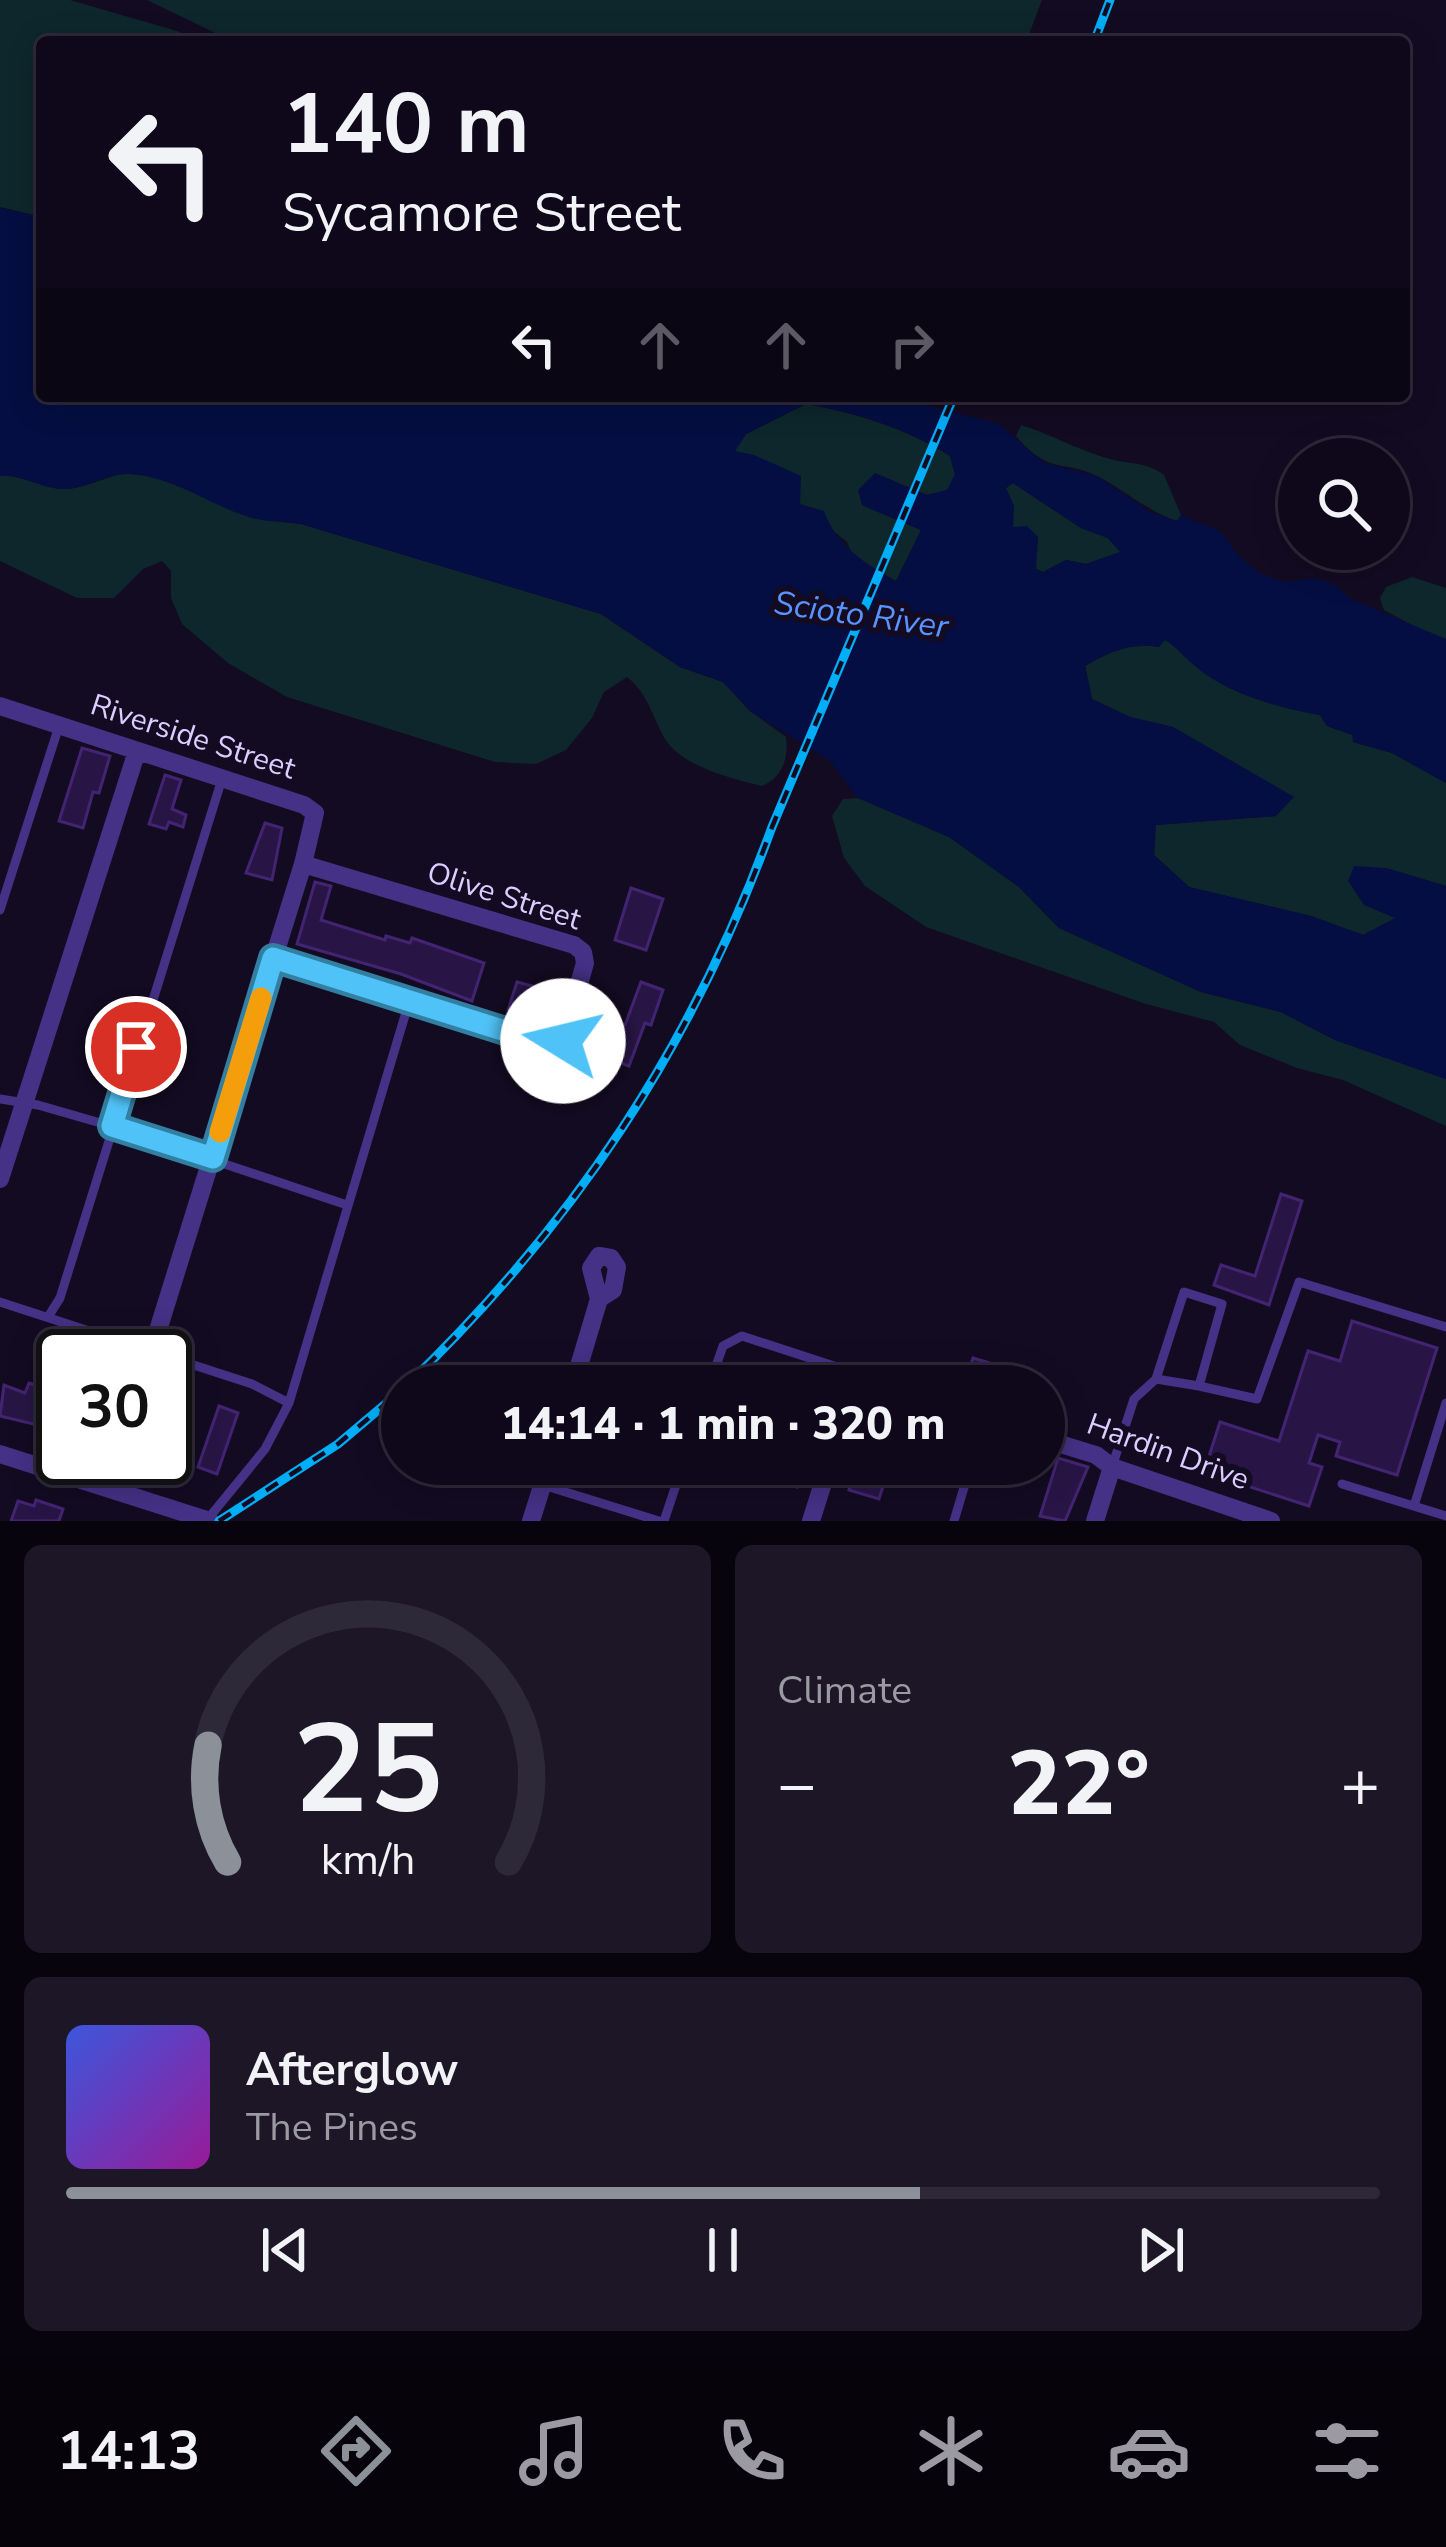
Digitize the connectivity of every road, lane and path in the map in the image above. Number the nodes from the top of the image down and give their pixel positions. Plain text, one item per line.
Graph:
1 (0, 706) edge
2 (59, 726) junction
3 (137, 751) junction
4 (222, 779) junction
5 (303, 864) junction
6 (0, 910) edge
7 (273, 958) junction
8 (409, 1002) junction
9 (0, 1099) edge
10 (24, 1104) junction
11 (112, 1126) junction
12 (213, 1158) junction
13 (0, 1179) edge
14 (347, 1205) junction
15 (599, 1299) dead end
16 (0, 1302) edge
17 (48, 1317) junction
18 (1446, 1327) edge
19 (82, 1329) edge
20 (159, 1329) edge
21 (579, 1365) edge
22 (716, 1365) edge
23 (831, 1365) edge
24 (192, 1366) edge
25 (1156, 1379) junction
26 (1199, 1386) junction
27 (290, 1403) junction
28 (1446, 1403) edge
29 (1065, 1445) edge
30 (0, 1454) edge
31 (1112, 1468) junction
32 (1342, 1484) dead end
33 (110, 1485) edge
34 (543, 1485) joint
35 (675, 1485) edge
36 (823, 1485) edge
37 (965, 1485) edge
38 (109, 1488) junction
39 (1414, 1506) junction
40 (1216, 1512) edge
41 (1446, 1516) edge
42 (208, 1521) edge
43 (531, 1521) edge
44 (662, 1521) edge
45 (811, 1521) edge
46 (954, 1521) edge
47 (1095, 1521) edge
48 (1271, 1521) edge

1 - 2 street, Riverside Street
2 - 3 street, Riverside Street
2 - 6 lane
3 - 4 street, Riverside Street
3 - 10 street
4 - 5 street, Riverside Street
4 - 11 lane
5 - 7 street
5 - 8 street, Olive Street
7 - 8 street, Olive Street
7 - 12 street
8 - 14 lane
9 - 10 lane
10 - 11 lane
10 - 13 street
11 - 12 lane
11 - 17 lane
12 - 14 lane
12 - 20 street
14 - 27 lane
15 - 21 street
16 - 17 lane
17 - 19 lane
18 - 26 lane
22 - 23 lane
24 - 27 lane
25 - 26 lane
25 - 26 lane
25 - 31 lane
27 - 42 lane
28 - 39 lane
29 - 31 street, Hardin Drive
30 - 38 street
31 - 40 street, Hardin Drive
31 - 47 street
32 - 39 lane
33 - 38 street
34 - 43 street
34 - 44 lane
35 - 44 lane
36 - 45 street
37 - 46 lane
38 - 42 street
39 - 41 lane
40 - 48 street, Hardin Drive

